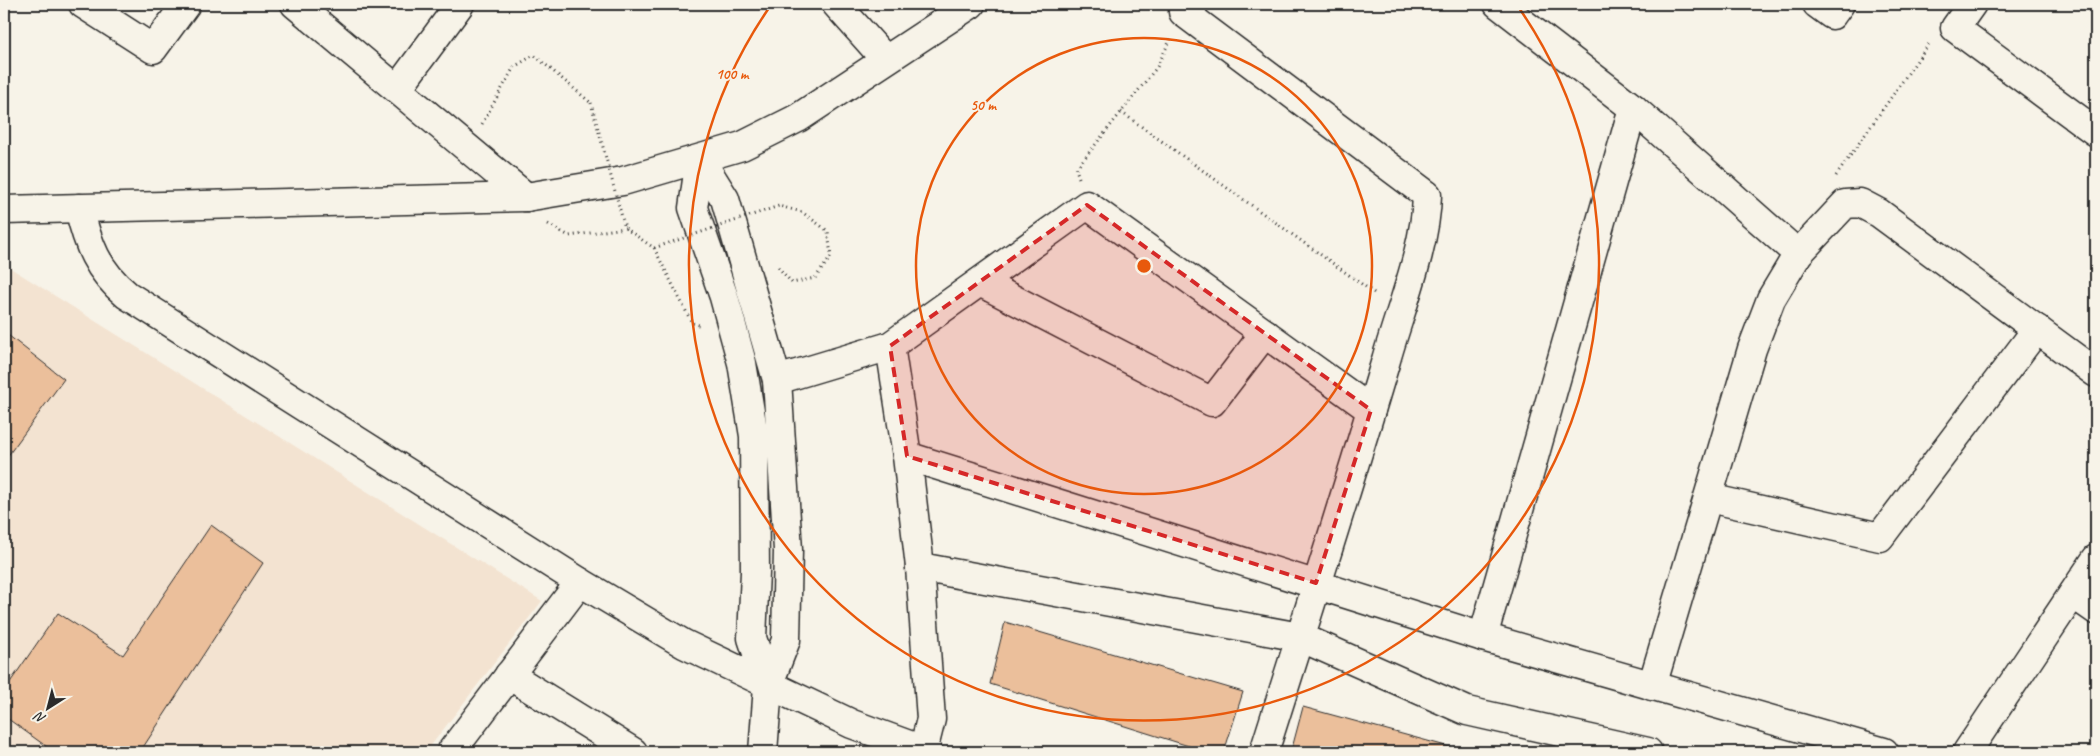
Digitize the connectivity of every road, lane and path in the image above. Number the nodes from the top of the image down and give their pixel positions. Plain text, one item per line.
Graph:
1 (83, 4) edge
2 (186, 4) edge
3 (460, 4) edge
4 (836, 4) edge
5 (971, 4) edge
6 (1498, 4) edge
7 (1817, 4) edge
8 (1840, 4) edge
9 (1972, 4) edge
10 (305, 7) edge
11 (1188, 8) edge
12 (1955, 28) junction
13 (885, 59) junction
14 (398, 88) junction
15 (1634, 108) junction
16 (1121, 112) junction
17 (2096, 132) edge
18 (468, 148) junction
19 (700, 159) junction
20 (1834, 179) dead end
21 (526, 197) junction
22 (1087, 205) junction
23 (79, 208) junction
24 (4, 210) edge
25 (548, 224) dead end
26 (625, 228) junction
27 (654, 248) junction
28 (1798, 254) junction
29 (776, 263) dead end
30 (980, 282) junction
31 (1400, 312) junction
32 (706, 327) dead end
33 (2037, 329) junction
34 (1265, 333) junction
35 (890, 346) junction
36 (2096, 373) edge
37 (777, 380) junction
38 (1371, 410) junction
39 (907, 456) junction
40 (1709, 498) junction
41 (2096, 559) edge
42 (920, 567) junction
43 (580, 582) junction
44 (1316, 584) junction
45 (2073, 594) junction
46 (2096, 610) edge
47 (1300, 637) junction
48 (1483, 637) junction
49 (509, 675) junction
50 (768, 686) junction
51 (1652, 686) junction
52 (623, 750) edge
53 (450, 752) edge
54 (763, 752) edge
55 (926, 752) edge
56 (1264, 752) edge
57 (1648, 752) edge
58 (1884, 752) edge
59 (1967, 752) edge

1 - 2 street
3 - 14 street
4 - 13 street
5 - 13 street
6 - 15 street
7 - 8 street
9 - 12 street
10 - 14 street
11 - 16 path
11 - 31 street
12 - 17 street
12 - 20 path
13 - 19 street
14 - 18 street
15 - 28 street
15 - 48 street
16 - 22 path
16 - 31 path
18 - 21 street
18 - 26 path, bridge
19 - 21 street
19 - 37 street
19 - 50 street
21 - 23 street
22 - 30 street
22 - 34 street
23 - 24 street
23 - 43 street
25 - 26 path
26 - 27 path, bridge
27 - 29 path, bridge
27 - 32 path
28 - 33 street
28 - 40 street
30 - 34 street
30 - 35 street
31 - 38 street
33 - 36 street
33 - 40 street
34 - 38 street
35 - 37 street
35 - 39 street
37 - 50 street
38 - 44 street
39 - 42 street
39 - 44 street
40 - 51 street
41 - 45 street
42 - 47 street
42 - 55 street
43 - 49 street
43 - 50 street
44 - 47 street
44 - 48 street
45 - 46 street
45 - 59 street
47 - 56 street
47 - 57 street
48 - 51 street
49 - 52 street
49 - 53 street
50 - 54 street
50 - 55 street
51 - 58 street

